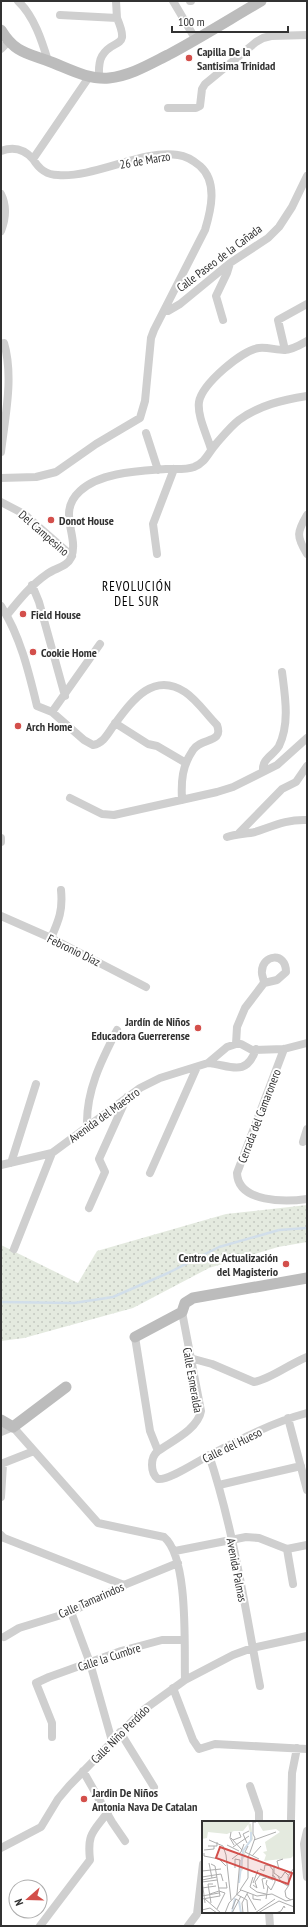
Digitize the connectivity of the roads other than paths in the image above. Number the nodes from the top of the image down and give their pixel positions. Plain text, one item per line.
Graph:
1 (18, 1) edge
2 (116, 1) edge
3 (173, 1) edge
4 (261, 1) edge
5 (60, 15) dead end
6 (117, 18) junction
7 (1, 30) edge
8 (307, 35) edge
9 (196, 40) junction
10 (5, 45) edge
11 (48, 61) junction
12 (94, 77) junction
13 (168, 108) dead end
14 (1, 151) edge
15 (33, 159) junction
16 (307, 176) edge
17 (1, 194) edge
18 (1, 231) edge
19 (230, 263) junction
20 (307, 304) edge
21 (164, 311) junction
22 (223, 320) dead end
23 (2, 342) edge
24 (307, 342) edge
25 (285, 350) junction
26 (307, 396) edge
27 (146, 433) dead end
28 (211, 449) junction
29 (1, 452) edge
30 (174, 469) junction
31 (158, 470) junction
32 (1, 478) edge
33 (1, 502) edge
34 (307, 514) edge
35 (304, 544) edge
36 (157, 554) dead end
37 (307, 554) edge
38 (72, 556) junction
39 (32, 585) junction
40 (1, 606) edge
41 (7, 615) junction
42 (100, 644) dead end
43 (282, 672) dead end
44 (65, 696) junction
45 (52, 712) junction
46 (115, 723) junction
47 (307, 738) edge
48 (186, 762) junction
49 (307, 766) edge
50 (263, 771) junction
51 (70, 798) dead end
52 (182, 800) junction
53 (307, 820) edge
54 (239, 833) junction
55 (227, 837) dead end
56 (1, 838) edge
57 (1, 842) edge
58 (61, 890) dead end
59 (1, 916) edge
60 (51, 938) junction
61 (264, 983) dead end
62 (146, 986) dead end
63 (117, 1030) dead end
64 (307, 1043) edge
65 (236, 1044) junction
66 (284, 1049) junction
67 (256, 1050) junction
68 (208, 1063) junction
69 (197, 1067) junction
70 (36, 1084) dead end
71 (128, 1097) junction
72 (87, 1126) junction
73 (307, 1129) edge
74 (303, 1142) dead end
75 (52, 1153) junction
76 (11, 1163) junction
77 (1, 1165) edge
78 (150, 1173) dead end
79 (307, 1199) edge
80 (89, 1208) dead end
81 (14, 1249) dead end
82 (307, 1278) edge
83 (182, 1312) junction
84 (135, 1337) joint
85 (307, 1357) edge
86 (190, 1358) junction
87 (66, 1387) dead end
88 (307, 1413) edge
89 (288, 1418) junction
90 (5, 1425) edge
91 (34, 1451) junction
92 (158, 1451) junction
93 (209, 1455) junction
94 (2, 1464) edge
95 (300, 1466) junction
96 (305, 1476) edge
97 (219, 1485) junction
98 (307, 1490) edge
99 (1, 1497) edge
100 (1, 1535) edge
101 (231, 1540) junction
102 (307, 1545) edge
103 (287, 1550) junction
104 (175, 1551) junction
105 (178, 1563) junction
106 (294, 1584) dead end
107 (124, 1585) junction
108 (71, 1612) junction
109 (307, 1636) edge
110 (4, 1637) dead end
111 (184, 1640) junction
112 (252, 1648) junction
113 (90, 1663) junction
114 (185, 1680) junction
115 (260, 1686) dead end
116 (173, 1688) junction
117 (120, 1732) junction
118 (52, 1737) dead end
119 (112, 1741) junction
120 (297, 1748) junction
121 (307, 1749) edge
122 (83, 1771) junction
123 (250, 1786) dead end
124 (154, 1787) dead end
125 (108, 1812) junction
126 (291, 1818) dead end
127 (259, 1821) edge
128 (307, 1831) edge
129 (125, 1841) dead end
130 (1, 1848) edge
131 (202, 1872) edge
132 (307, 1877) edge
133 (269, 1913) edge
134 (40, 1926) edge
135 (188, 1926) edge
136 (270, 1926) edge

1 - 11 street
2 - 6 street
3 - 9 street
4 - 9 street
5 - 6 street
6 - 12 street
7 - 10 street
8 - 13 street
9 - 12 street
10 - 11 street
11 - 12 street
12 - 15 street
14 - 15 street, 26 de Marzo
15 - 21 street, 26 de Marzo
16 - 19 street, Calle Paseo de la Cañada
17 - 18 street
19 - 21 street, Calle Paseo de la Cañada
19 - 22 street
20 - 25 street
21 - 32 street, 26 de Marzo
23 - 29 street
24 - 25 street
25 - 28 street
26 - 28 street
27 - 31 street
28 - 30 street
30 - 31 street
30 - 36 street
31 - 38 street
33 - 38 street, Del Campesino
34 - 35 street
35 - 37 street
38 - 39 street, Del Campesino
39 - 41 street, Del Campesino
39 - 44 street
40 - 41 street
41 - 45 street
42 - 44 street
43 - 50 street
44 - 45 street
45 - 46 street
46 - 48 street
46 - 48 street
47 - 50 street
48 - 52 street
49 - 54 street
50 - 52 street
51 - 52 street
53 - 54 street
54 - 55 street
56 - 57 street
58 - 60 street
59 - 60 street, Febronio Díaz
60 - 62 street, Febronio Díaz
61 - 65 street
63 - 72 street
64 - 66 street
65 - 67 street
65 - 68 street, Avenida del Maestro
66 - 67 street
66 - 79 street, Cerrada del Camaronero
67 - 68 street, Avenida del Maestro
68 - 69 street, Avenida del Maestro
69 - 71 street, Avenida del Maestro
69 - 78 street
70 - 76 street
71 - 72 street, Avenida del Maestro
71 - 80 street
72 - 75 street, Avenida del Maestro
73 - 74 street
75 - 76 street, Avenida del Maestro
75 - 81 street
76 - 77 street, Avenida del Maestro
82 - 83 street
83 - 84 street
83 - 86 street, Calle Esmeralda
84 - 92 street
85 - 86 street
86 - 92 street, Calle Esmeralda
87 - 90 street
88 - 89 street, Calle del Hueso
89 - 93 street, Calle del Hueso
89 - 95 street
90 - 91 street
91 - 94 street
91 - 104 street
92 - 93 street, Calle del Hueso
93 - 97 street, Avenida Palmas
94 - 99 street
95 - 96 street
95 - 97 street
96 - 98 street
97 - 101 street, Avenida Palmas
100 - 107 street
101 - 103 street
101 - 104 street
101 - 112 street, Avenida Palmas
102 - 103 street
103 - 106 street
104 - 105 street
105 - 107 street, Calle Tamarindos
105 - 111 street
107 - 108 street, Calle Tamarindos
108 - 110 street, Calle Tamarindos
108 - 113 street
109 - 112 street, Calle Niño Perdido
111 - 113 street, Calle la Cumbre
111 - 114 street
112 - 114 street, Calle Niño Perdido
112 - 115 street, Avenida Palmas
113 - 118 street, Calle la Cumbre
113 - 119 street
114 - 116 street, Calle Niño Perdido
116 - 117 street, Calle Niño Perdido
116 - 120 street
117 - 119 street, Calle Niño Perdido
117 - 124 street
119 - 122 street, Calle Niño Perdido
120 - 121 street
120 - 126 street
122 - 125 street
122 - 130 street, Calle Niño Perdido
123 - 127 street
125 - 129 street
125 - 134 street
128 - 132 street
131 - 135 street
133 - 136 street

